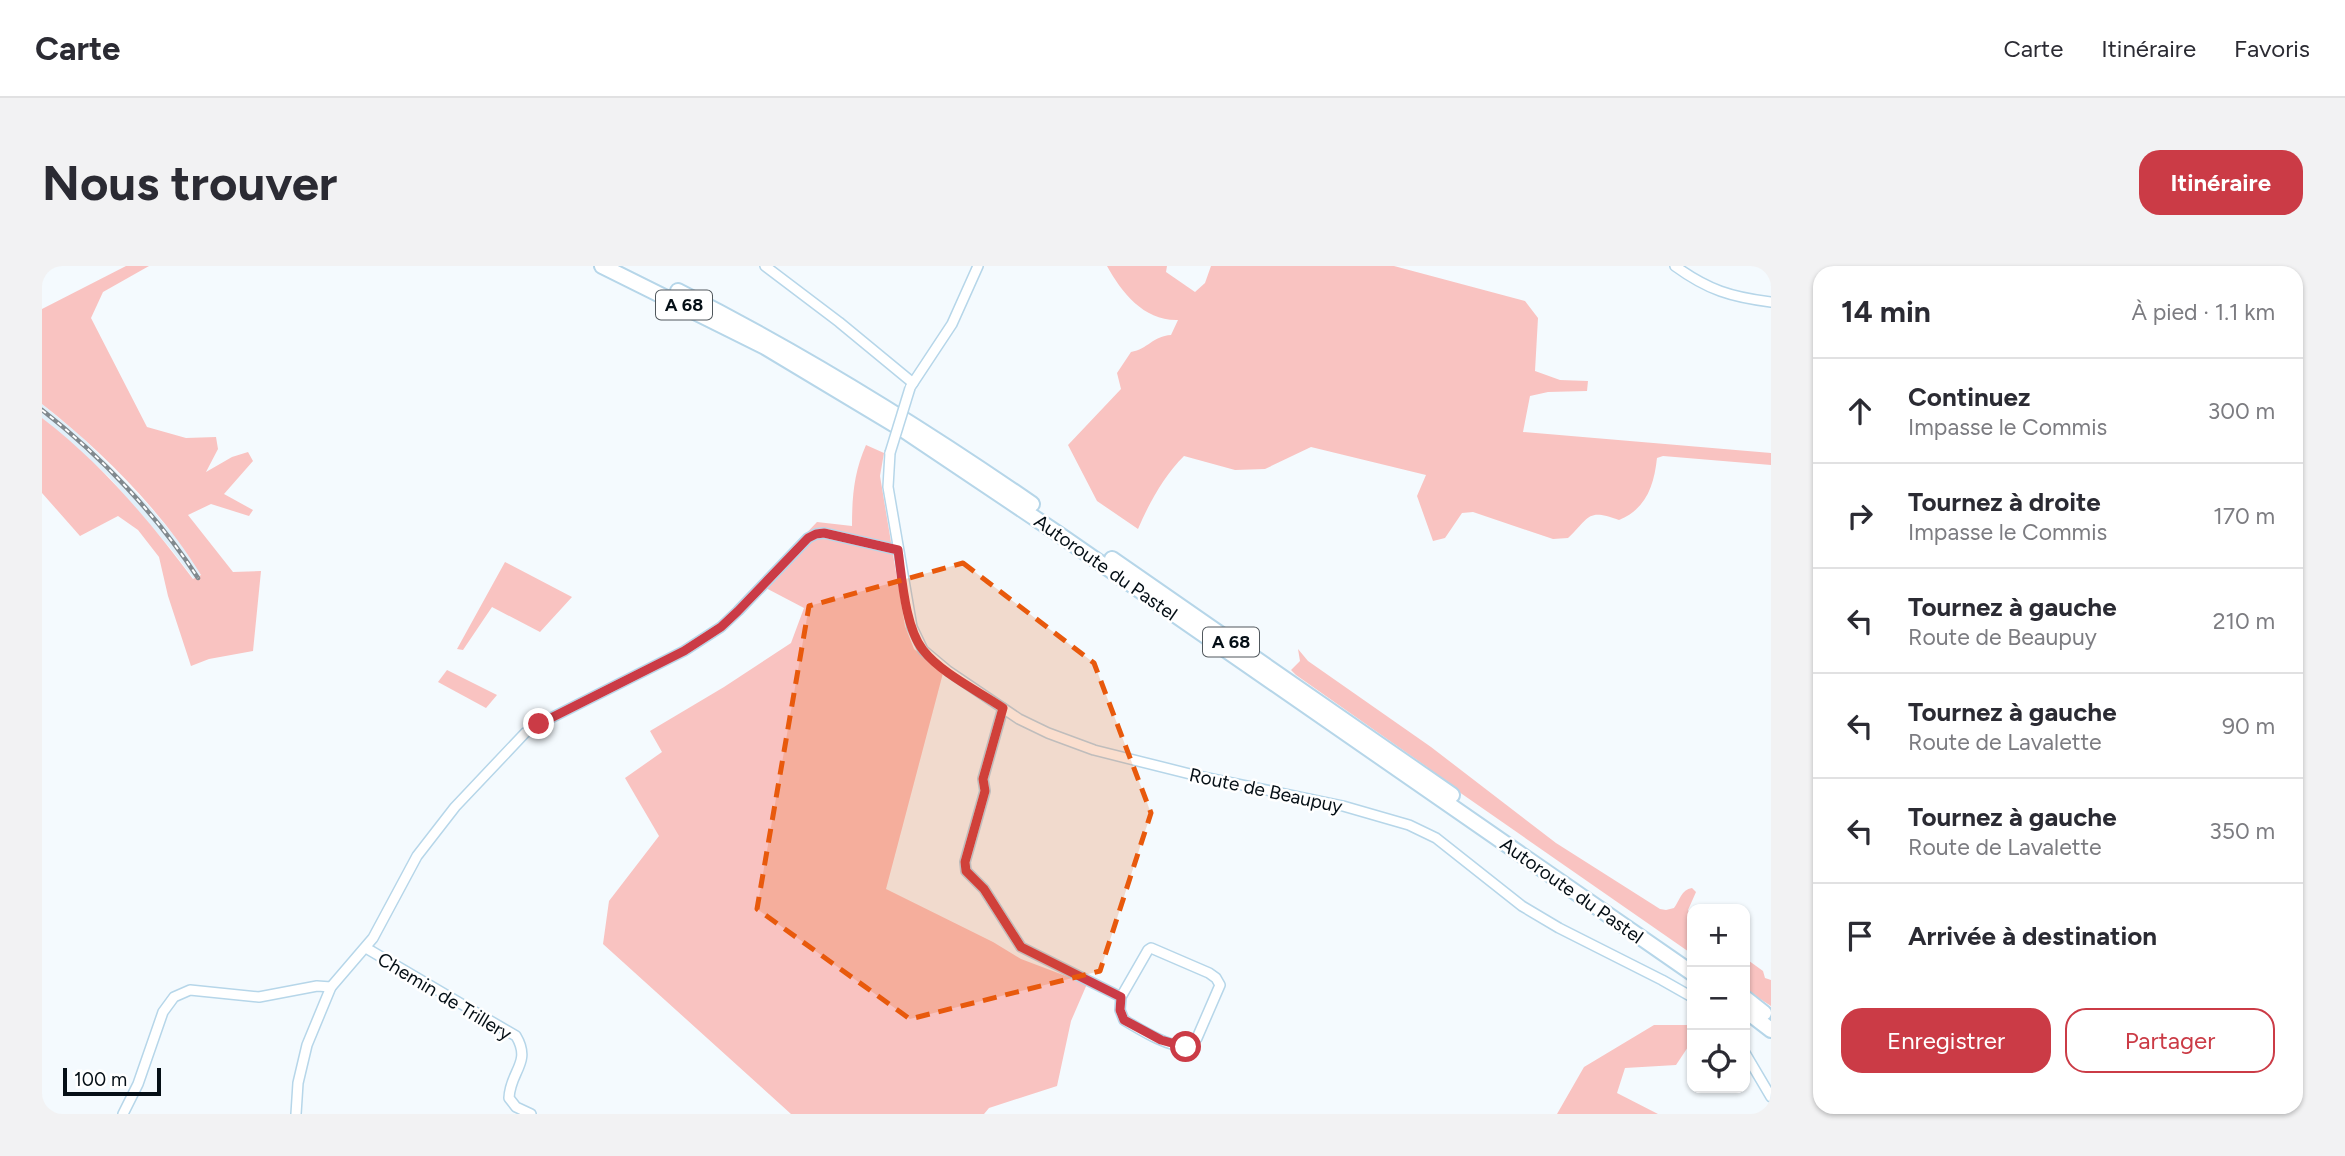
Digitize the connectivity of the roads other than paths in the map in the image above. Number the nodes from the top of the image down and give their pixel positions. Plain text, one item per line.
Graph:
1 (602, 266) edge
2 (625, 266) edge
3 (765, 266) edge
4 (978, 266) edge
5 (1675, 266) edge
6 (1771, 302) edge
7 (911, 385) junction
8 (897, 545) junction
9 (1003, 708) junction
10 (366, 948) junction
11 (1687, 958) edge
12 (1687, 970) edge
13 (331, 987) junction
14 (1687, 994) edge
15 (1121, 997) junction
16 (1750, 1002) edge
17 (1750, 1014) edge
18 (1771, 1017) edge
19 (1771, 1030) edge
20 (1750, 1061) edge
21 (1771, 1097) edge
22 (123, 1114) edge
23 (296, 1114) edge
24 (531, 1114) edge

1 - 12 highway, Autoroute du Pastel / A 68
2 - 11 highway, Autoroute du Pastel / A 68
3 - 7 street
4 - 7 street, Route de Beaupuy
5 - 6 street
7 - 8 street, Route de Beaupuy, bridge
8 - 9 street, Route de Beaupuy
8 - 10 street
9 - 14 street, Route de Beaupuy
9 - 15 street
10 - 13 street
10 - 24 street, Chemin de Trillery
13 - 22 street
13 - 23 street
15 - 15 street
16 - 18 highway
17 - 19 highway
20 - 21 street

